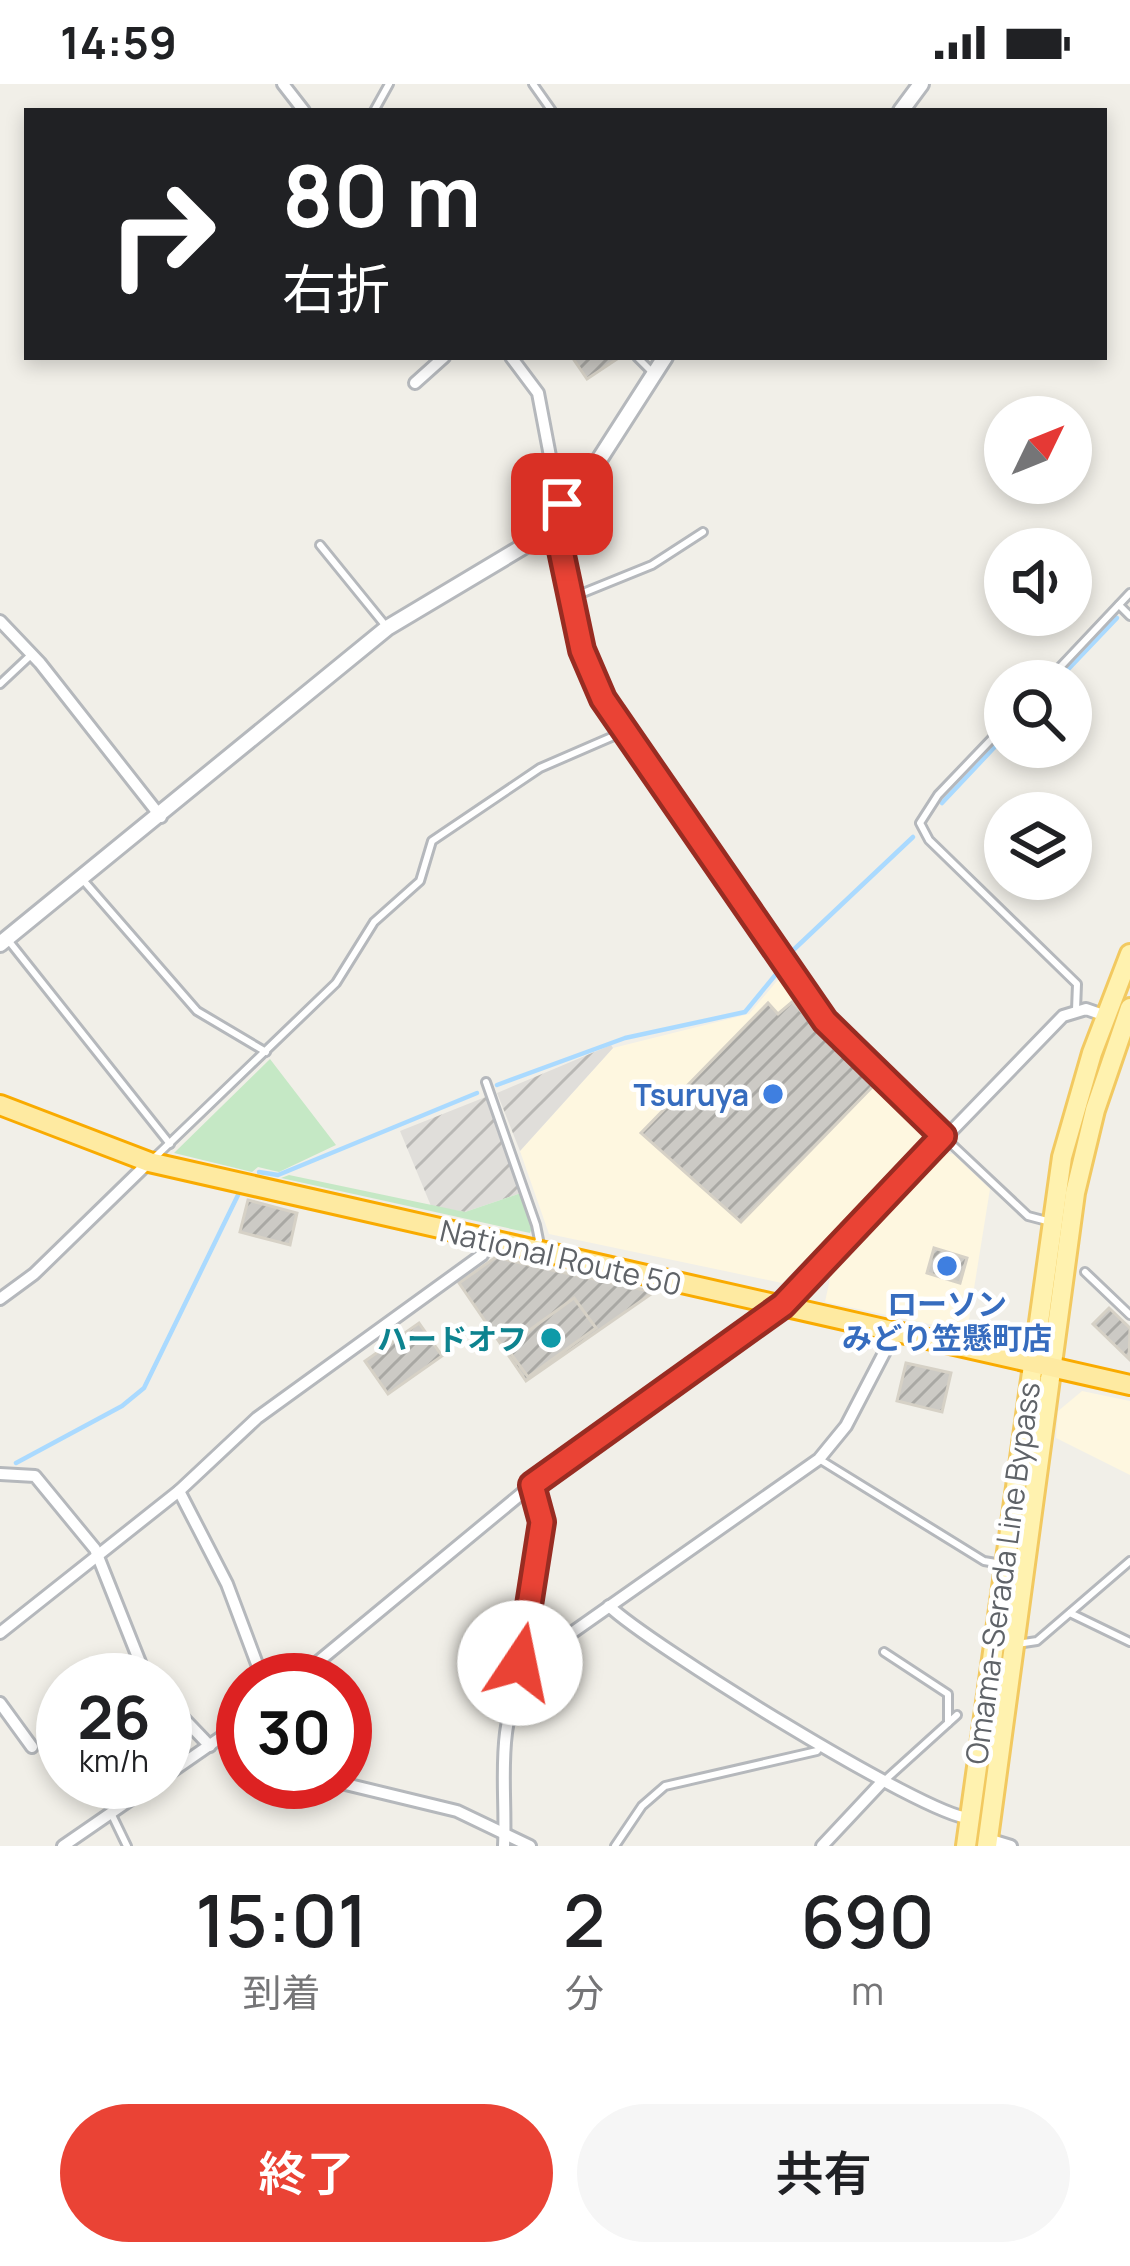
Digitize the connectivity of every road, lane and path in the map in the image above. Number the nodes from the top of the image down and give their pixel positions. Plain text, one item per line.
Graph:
1 (283, 84) edge
2 (302, 108) edge
3 (441, 360) edge
4 (513, 360) edge
5 (640, 360) edge
6 (663, 360) edge
7 (653, 373) junction
8 (415, 382) dead end
9 (569, 510) junction
10 (556, 527) junction
11 (703, 532) dead end
12 (320, 544) dead end
13 (1130, 593) edge
14 (572, 597) junction
15 (1119, 605) junction
16 (1130, 616) edge
17 (0, 621) edge
18 (387, 628) junction
19 (32, 654) junction
20 (1067, 660) edge
21 (0, 684) edge
22 (625, 731) junction
23 (984, 747) edge
24 (161, 817) junction
25 (83, 880) junction
26 (4, 941) edge
27 (1130, 954) edge
28 (1130, 1007) edge
29 (1076, 1010) junction
30 (1106, 1016) junction
31 (266, 1053) junction
32 (486, 1082) dead end
33 (0, 1105) edge
34 (943, 1136) junction
35 (170, 1144) junction
36 (149, 1162) junction
37 (1051, 1222) junction
38 (488, 1241) junction
39 (532, 1251) junction
40 (1085, 1272) dead end
41 (0, 1298) edge
42 (783, 1305) junction
43 (1130, 1315) edge
44 (895, 1332) junction
45 (1039, 1365) junction
46 (1130, 1385) edge
47 (819, 1459) junction
48 (0, 1474) edge
49 (532, 1485) junction
50 (179, 1491) junction
51 (98, 1556) junction
52 (1130, 1561) edge
53 (1001, 1564) junction
54 (609, 1606) junction
55 (1070, 1613) junction
56 (0, 1633) edge
57 (1130, 1642) edge
58 (1014, 1644) junction
59 (884, 1652) dead end
60 (137, 1653) edge
61 (253, 1653) edge
62 (329, 1653) edge
63 (520, 1663) junction
64 (0, 1703) edge
65 (957, 1715) dead end
66 (948, 1723) junction
67 (192, 1727) edge
68 (216, 1742) edge
69 (822, 1744) junction
70 (210, 1746) junction
71 (32, 1748) dead end
72 (192, 1758) edge
73 (883, 1782) junction
74 (372, 1790) edge
75 (114, 1809) edge
76 (110, 1812) junction
77 (970, 1818) junction
78 (505, 1832) junction
79 (988, 1842) edge
80 (63, 1846) edge
81 (127, 1846) edge
82 (504, 1846) edge
83 (530, 1846) edge
84 (615, 1846) edge
85 (821, 1846) edge
86 (966, 1846) edge
87 (1011, 1846) edge

1 - 2 street
3 - 8 street
4 - 9 street
5 - 7 lane
6 - 7 street
7 - 9 street
9 - 10 street
10 - 14 street
10 - 18 street
11 - 14 lane
12 - 18 lane
13 - 15 lane
14 - 22 street
15 - 16 lane
15 - 20 lane
17 - 19 street
18 - 24 street
19 - 21 lane
19 - 24 street
22 - 31 lane
22 - 34 street
23 - 29 lane
24 - 25 street
25 - 26 street
25 - 31 lane
26 - 35 lane
27 - 30 main road, Omama-Serada Line Bypass
28 - 45 main road, Omama-Serada Line Bypass
29 - 30 street
29 - 34 street
30 - 37 main road, Omama-Serada Line Bypass
31 - 35 lane
32 - 39 lane
33 - 36 highway, National Route 50
34 - 37 lane
34 - 42 street
35 - 36 lane
36 - 38 highway, National Route 50
36 - 41 street
37 - 45 main road, Omama-Serada Line Bypass
38 - 39 highway, National Route 50
38 - 50 street
39 - 42 highway, National Route 50
40 - 43 lane
42 - 44 highway, National Route 50
42 - 49 street
44 - 45 highway, National Route 50
44 - 47 street
45 - 46 highway, National Route 50
45 - 53 main road, Omama-Serada Line Bypass
45 - 58 main road, Omama-Serada Line Bypass
47 - 53 lane
47 - 54 street
48 - 51 street
49 - 62 street
49 - 63 street
50 - 51 street
50 - 61 street
51 - 56 street
51 - 60 street
52 - 55 lane
53 - 77 main road, Omama-Serada Line Bypass
54 - 63 street
54 - 69 street
55 - 57 lane
55 - 58 lane
58 - 79 main road, Omama-Serada Line Bypass
59 - 66 lane
63 - 78 street
64 - 71 street
65 - 66 lane
66 - 73 lane
67 - 70 street
68 - 70 street
69 - 73 street
69 - 84 lane
70 - 72 street
73 - 77 street
73 - 85 street
74 - 78 street
75 - 76 street
76 - 80 street
76 - 81 lane
77 - 86 main road, Omama-Serada Line Bypass
78 - 82 street
78 - 83 street
79 - 87 street

